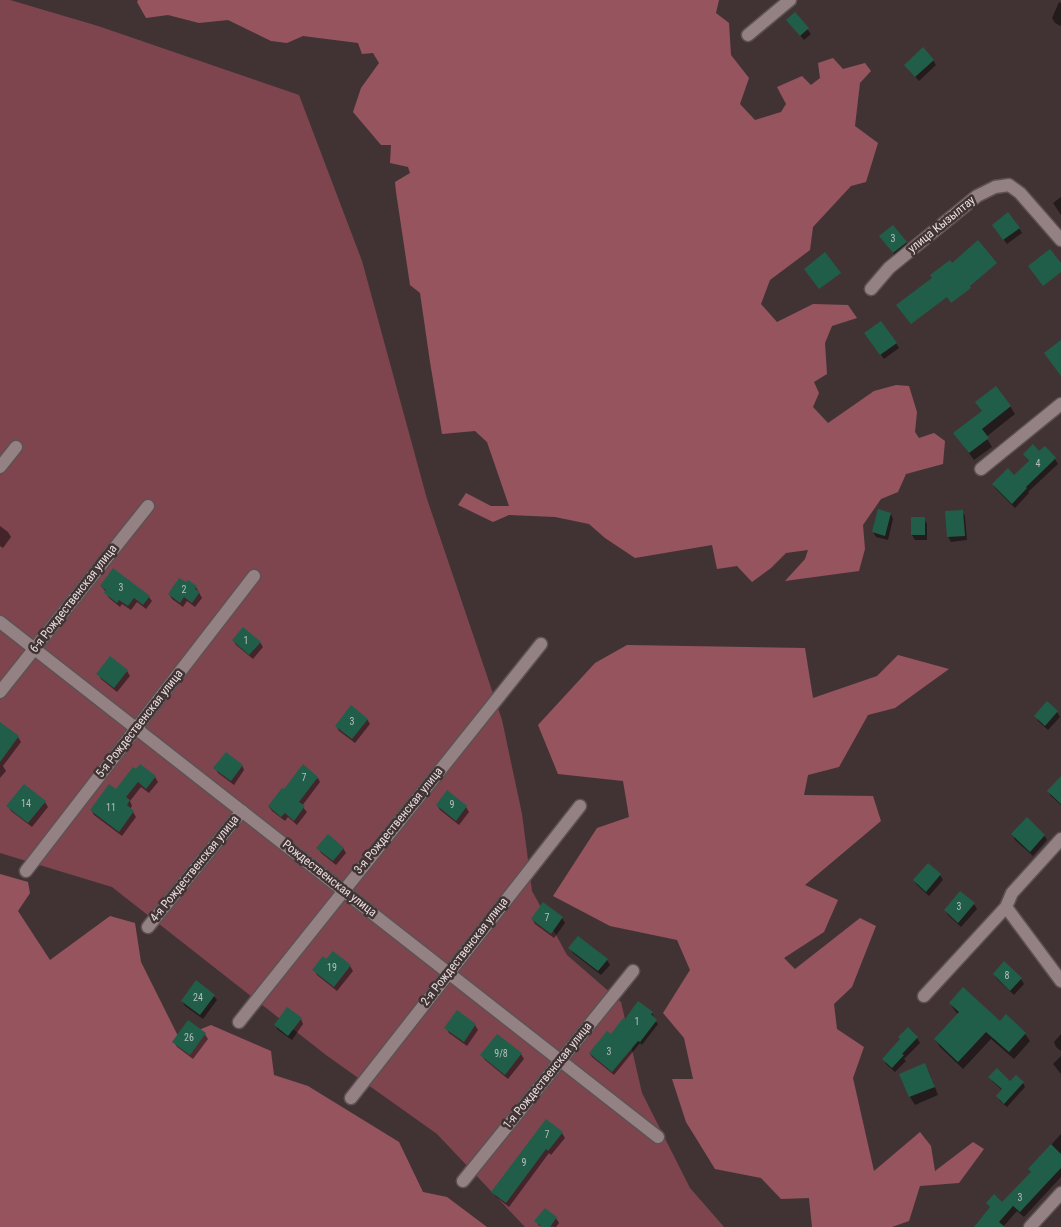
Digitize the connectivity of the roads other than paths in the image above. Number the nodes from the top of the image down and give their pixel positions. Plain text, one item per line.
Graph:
1 (790, 0) edge
2 (748, 35) dead end
3 (1061, 240) edge
4 (871, 289) dead end
5 (1061, 404) edge
6 (16, 447) dead end
7 (0, 467) edge
8 (981, 469) dead end
9 (148, 506) dead end
10 (254, 576) dead end
11 (0, 622) edge
12 (541, 644) dead end
13 (35, 649) junction
14 (0, 692) edge
15 (137, 728) junction
16 (580, 806) dead end
17 (242, 811) junction
18 (1061, 838) edge
19 (26, 871) dead end
20 (344, 891) junction
21 (1006, 908) junction
22 (148, 927) dead end
23 (633, 971) dead end
24 (449, 973) junction
25 (1061, 981) edge
26 (924, 996) dead end
27 (239, 1022) dead end
28 (561, 1060) junction
29 (351, 1098) dead end
30 (658, 1136) dead end
31 (463, 1181) dead end
32 (1061, 1193) edge
33 (1030, 1227) edge

1 - 2 street
3 - 4 street, улица Кызылтау
5 - 8 street
6 - 7 street
9 - 13 street, 6-я Рождественская улица
10 - 15 street, 5-я Рождественская улица
11 - 13 street, Рождественская улица
12 - 20 street, 3-я Рождественская улица
13 - 14 street, 6-я Рождественская улица
13 - 15 street, Рождественская улица
15 - 17 street, Рождественская улица
15 - 19 street, 5-я Рождественская улица
16 - 24 street, 2-я Рождественская улица
17 - 20 street, Рождественская улица
17 - 22 street, 4-я Рождественская улица
18 - 21 street
20 - 24 street, Рождественская улица
20 - 27 street, 3-я Рождественская улица
21 - 25 street
21 - 26 street
23 - 28 street, 1-я Рождественская улица
24 - 28 street, Рождественская улица
24 - 29 street, 2-я Рождественская улица
28 - 30 street, Рождественская улица
28 - 31 street, 1-я Рождественская улица
32 - 33 street

